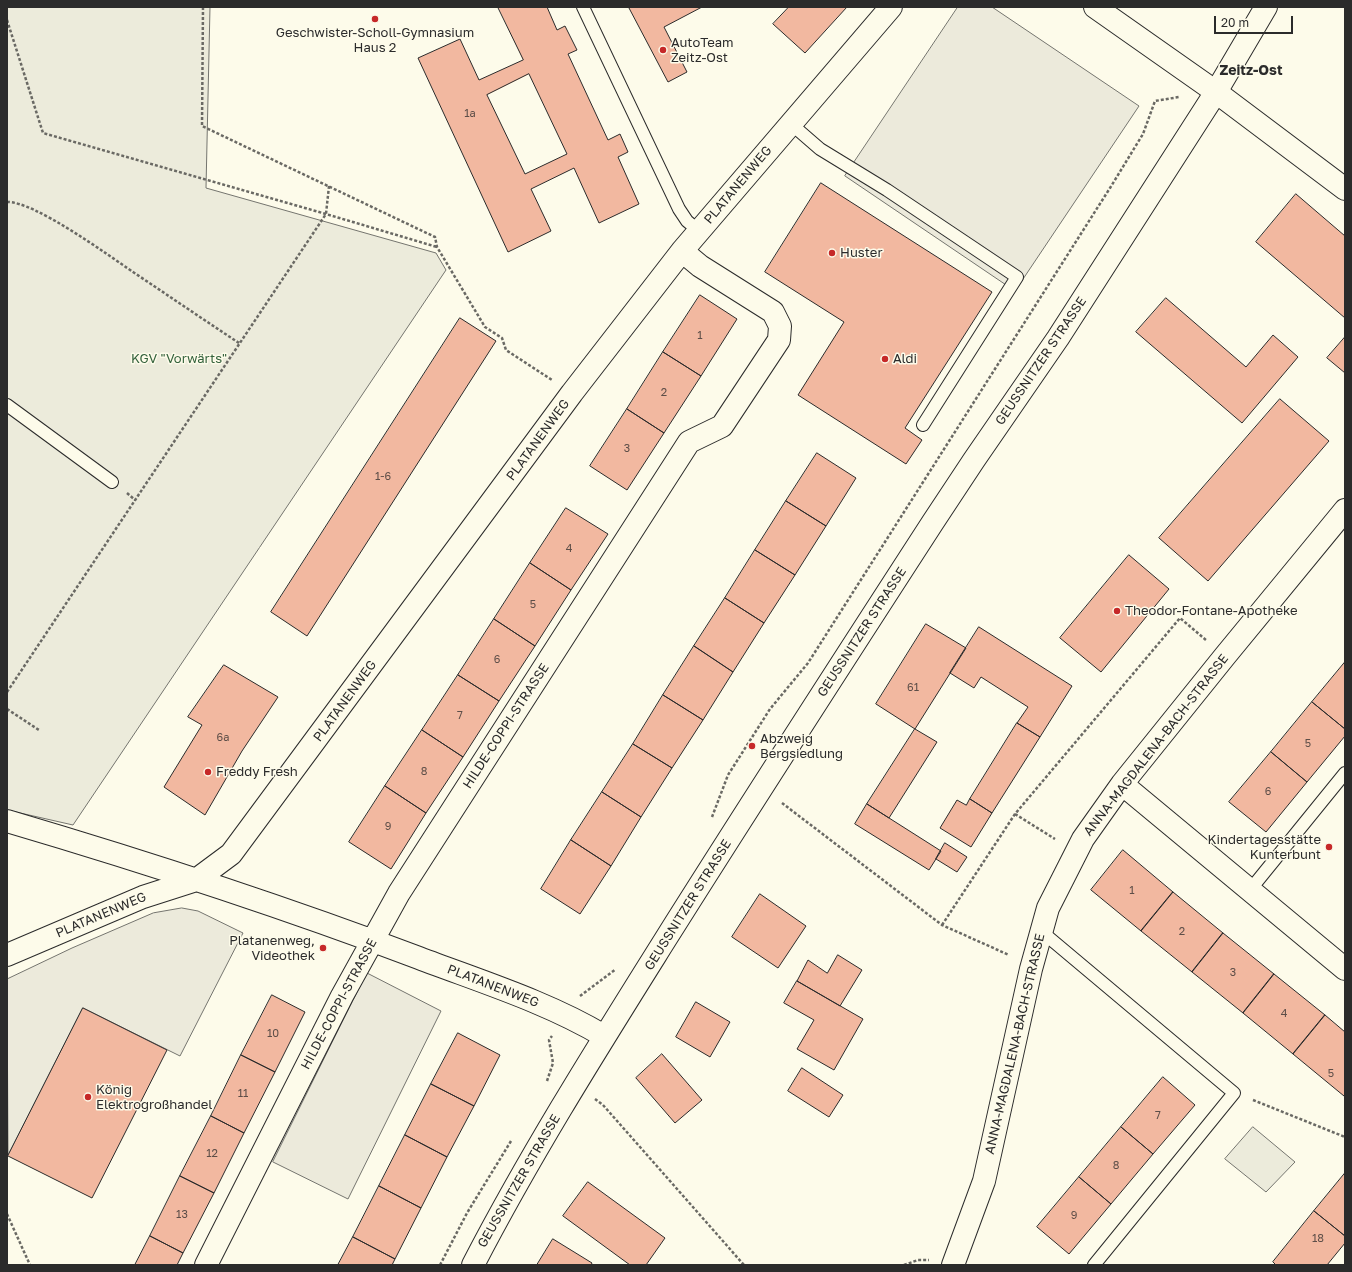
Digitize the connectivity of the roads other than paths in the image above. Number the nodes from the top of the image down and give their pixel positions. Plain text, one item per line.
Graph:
1 (583, 7) edge
2 (891, 7) edge
3 (1095, 7) edge
4 (1266, 7) edge
5 (1216, 92) junction
6 (790, 123) junction
7 (1345, 189) edge
8 (699, 231) junction
9 (682, 251) junction
10 (7, 405) edge
11 (923, 425) dead end
12 (112, 482) dead end
13 (1345, 510) edge
14 (1345, 773) edge
15 (1122, 784) junction
16 (7, 821) edge
17 (196, 880) junction
18 (1250, 890) junction
19 (1041, 931) junction
20 (372, 940) junction
21 (7, 956) edge
22 (1345, 969) edge
23 (604, 1036) junction
24 (944, 1264) edge
25 (206, 1265) edge
26 (473, 1265) edge
27 (1094, 1265) edge

1 - 8 lane
2 - 6 street, PLATANENWEG
3 - 5 street
4 - 5 street, GEUSSNITZER STRASSE
5 - 7 street
5 - 23 street, GEUSSNITZER STRASSE
6 - 8 street, PLATANENWEG
6 - 11 lane
8 - 9 street, PLATANENWEG
9 - 17 street, PLATANENWEG
9 - 20 street, HILDE-COPPI-STRASSE
10 - 12 lane
13 - 15 street, ANNA-MAGDALENA-BACH-STRASSE
14 - 18 lane
15 - 18 street
15 - 19 street, ANNA-MAGDALENA-BACH-STRASSE
16 - 17 street, PLATANENWEG
17 - 20 street, PLATANENWEG
17 - 21 street, PLATANENWEG
18 - 22 street
19 - 24 street, ANNA-MAGDALENA-BACH-STRASSE
19 - 27 lane
20 - 23 street, PLATANENWEG
20 - 25 street, HILDE-COPPI-STRASSE
23 - 26 street, GEUSSNITZER STRASSE

